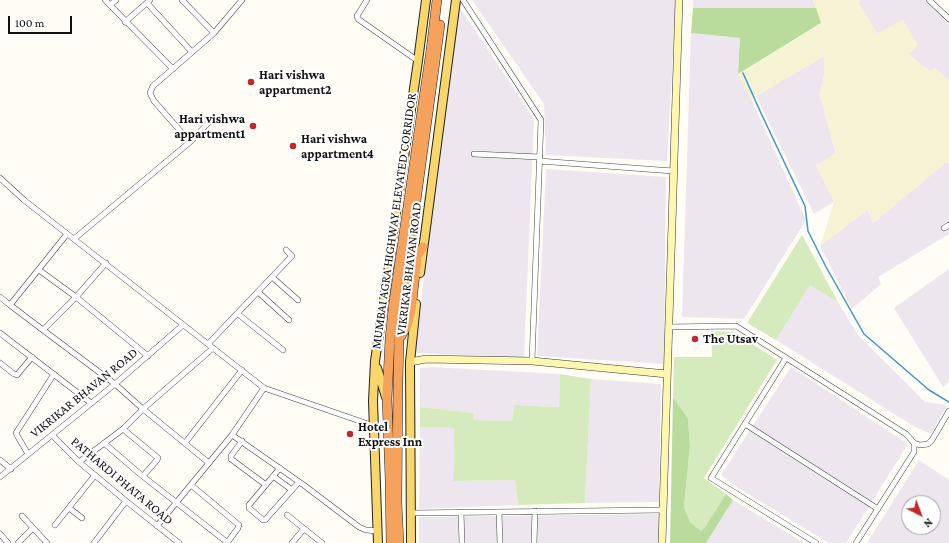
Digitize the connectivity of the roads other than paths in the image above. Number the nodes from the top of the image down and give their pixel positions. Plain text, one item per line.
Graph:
1 (105, 0) edge
2 (116, 0) edge
3 (182, 0) edge
4 (242, 0) edge
5 (367, 0) edge
6 (426, 0) edge
7 (437, 0) edge
8 (443, 0) edge
9 (456, 0) edge
10 (463, 0) edge
11 (679, 0) edge
12 (929, 0) edge
13 (148, 1) edge
14 (110, 6) junction
15 (949, 19) edge
16 (126, 22) junction
17 (214, 33) junction
18 (192, 52) junction
19 (418, 61) junction
20 (173, 69) junction
21 (212, 119) dead end
22 (190, 142) junction
23 (474, 154) dead end
24 (539, 159) junction
25 (673, 171) junction
26 (0, 178) edge
27 (67, 234) junction
28 (74, 239) junction
29 (423, 247) junction
30 (286, 250) dead end
31 (106, 263) junction
32 (39, 270) junction
33 (272, 277) junction
34 (258, 292) junction
35 (0, 297) edge
36 (76, 297) junction
37 (298, 300) dead end
38 (10, 305) junction
39 (238, 314) junction
40 (289, 320) dead end
41 (183, 325) junction
42 (668, 327) junction
43 (42, 330) junction
44 (0, 333) edge
45 (399, 341) junction
46 (208, 344) junction
47 (213, 348) junction
48 (283, 350) dead end
49 (148, 356) junction
50 (32, 357) junction
51 (786, 358) junction
52 (532, 361) junction
53 (375, 362) junction
54 (410, 362) junction
55 (0, 363) edge
56 (242, 370) junction
57 (54, 374) junction
58 (667, 374) junction
59 (115, 384) junction
60 (264, 388) junction
61 (387, 400) junction
62 (91, 403) junction
63 (143, 409) junction
64 (949, 411) edge
65 (745, 424) junction
66 (374, 426) junction
67 (123, 429) junction
68 (232, 434) junction
69 (52, 435) junction
70 (242, 441) junction
71 (104, 443) junction
72 (185, 443) junction
73 (914, 443) junction
74 (28, 454) junction
75 (0, 460) edge
76 (79, 462) junction
77 (209, 463) junction
78 (280, 468) junction
79 (10, 469) junction
80 (94, 475) junction
81 (143, 476) junction
82 (273, 476) junction
83 (0, 477) edge
84 (299, 482) junction
85 (191, 485) junction
86 (266, 485) junction
87 (292, 490) junction
88 (126, 501) junction
89 (177, 503) junction
90 (394, 504) junction
91 (69, 508) junction
92 (878, 509) junction
93 (662, 510) junction
94 (535, 511) junction
95 (461, 512) junction
96 (499, 512) junction
97 (412, 513) junction
98 (287, 515) dead end
99 (22, 516) dead end
100 (82, 518) dead end
101 (55, 525) dead end
102 (157, 526) junction
103 (33, 528) junction
104 (304, 528) junction
105 (378, 531) junction
106 (0, 534) edge
107 (176, 542) edge
108 (8, 543) edge
109 (18, 543) edge
110 (47, 543) edge
111 (94, 543) edge
112 (228, 543) edge
113 (292, 543) edge
114 (322, 543) edge
115 (378, 543) edge
116 (391, 543) edge
117 (399, 543) edge
118 (412, 543) edge
119 (462, 543) edge
120 (500, 543) edge
121 (534, 543) edge
122 (662, 543) edge
123 (816, 543) edge
124 (856, 543) edge

1 - 14 street
2 - 14 street
3 - 17 street
4 - 17 street
5 - 19 street
6 - 19 main road, VIKRIKAR BHAVAN ROAD
7 - 61 highway, MUMBAI AGRA HIGHWAY ELEVATED CORRIDOR
8 - 45 highway, MUMBAI AGRA HIGHWAY ELEVATED CORRIDOR
9 - 29 main road, VIKRIKAR BHAVAN ROAD
10 - 24 street
11 - 25 street
12 - 15 street
13 - 16 street
13 - 18 street
14 - 16 street
16 - 20 street
17 - 18 street
18 - 20 street
19 - 53 main road, VIKRIKAR BHAVAN ROAD
20 - 22 street
21 - 22 street
22 - 28 street
23 - 24 street
24 - 25 street
24 - 52 street
25 - 42 street
26 - 27 street
27 - 28 street
27 - 32 street
28 - 31 street
29 - 45 highway
29 - 54 main road, VIKRIKAR BHAVAN ROAD
30 - 33 street
31 - 36 street
31 - 41 street
32 - 36 street
32 - 38 street
33 - 34 street
33 - 37 street
34 - 39 street
34 - 40 street
35 - 38 street
36 - 43 street
36 - 49 street
38 - 43 street
39 - 46 street
39 - 48 street
41 - 46 street
41 - 49 street, VIKRIKAR BHAVAN ROAD
42 - 51 street
42 - 58 street
43 - 59 street
44 - 50 street
45 - 90 highway, MUMBAI AGRA HIGHWAY ELEVATED CORRIDOR
46 - 47 street
47 - 56 street
47 - 63 street
49 - 59 street, VIKRIKAR BHAVAN ROAD
50 - 55 street
50 - 57 street
51 - 65 street
51 - 73 street
52 - 54 street
52 - 58 street
53 - 61 main road
53 - 66 main road, VIKRIKAR BHAVAN ROAD
54 - 97 main road, VIKRIKAR BHAVAN ROAD
56 - 60 street
56 - 72 street
57 - 62 street
57 - 74 street
58 - 93 street
59 - 62 street, VIKRIKAR BHAVAN ROAD
59 - 63 street
60 - 66 street
60 - 68 street
61 - 90 highway, MUMBAI AGRA HIGHWAY ELEVATED CORRIDOR
62 - 69 street, VIKRIKAR BHAVAN ROAD
63 - 67 street
63 - 72 street
64 - 73 street
65 - 92 street
65 - 123 street
66 - 105 main road, VIKRIKAR BHAVAN ROAD
67 - 71 street
67 - 81 street
68 - 70 street
68 - 77 street
69 - 74 street, VIKRIKAR BHAVAN ROAD
69 - 76 street, PATHARDI PHATA ROAD
70 - 78 street
70 - 86 street
71 - 76 street
71 - 81 street
72 - 77 street
73 - 92 street
74 - 79 street, VIKRIKAR BHAVAN ROAD
75 - 79 street
76 - 80 street, PATHARDI PHATA ROAD
77 - 85 street
78 - 82 street
78 - 84 street
79 - 83 street, VIKRIKAR BHAVAN ROAD
80 - 88 street, PATHARDI PHATA ROAD
80 - 91 street
81 - 89 street
82 - 86 street
82 - 87 street
84 - 87 street
84 - 105 street
85 - 89 street
85 - 112 street
86 - 87 street
88 - 102 street, PATHARDI PHATA ROAD
88 - 111 street
89 - 102 street
89 - 112 street
90 - 116 highway, MUMBAI AGRA HIGHWAY ELEVATED CORRIDOR
90 - 117 highway, MUMBAI AGRA HIGHWAY ELEVATED CORRIDOR
91 - 100 street
91 - 101 street
92 - 124 street
93 - 94 street
93 - 122 street
94 - 96 street
94 - 121 street
95 - 96 street
95 - 97 street
95 - 119 street
96 - 120 street
97 - 118 main road, VIKRIKAR BHAVAN ROAD
98 - 104 street
99 - 103 street
102 - 107 street, PATHARDI PHATA ROAD
103 - 109 street
103 - 110 street
104 - 113 street
104 - 114 street
105 - 115 main road, VIKRIKAR BHAVAN ROAD
106 - 108 street

